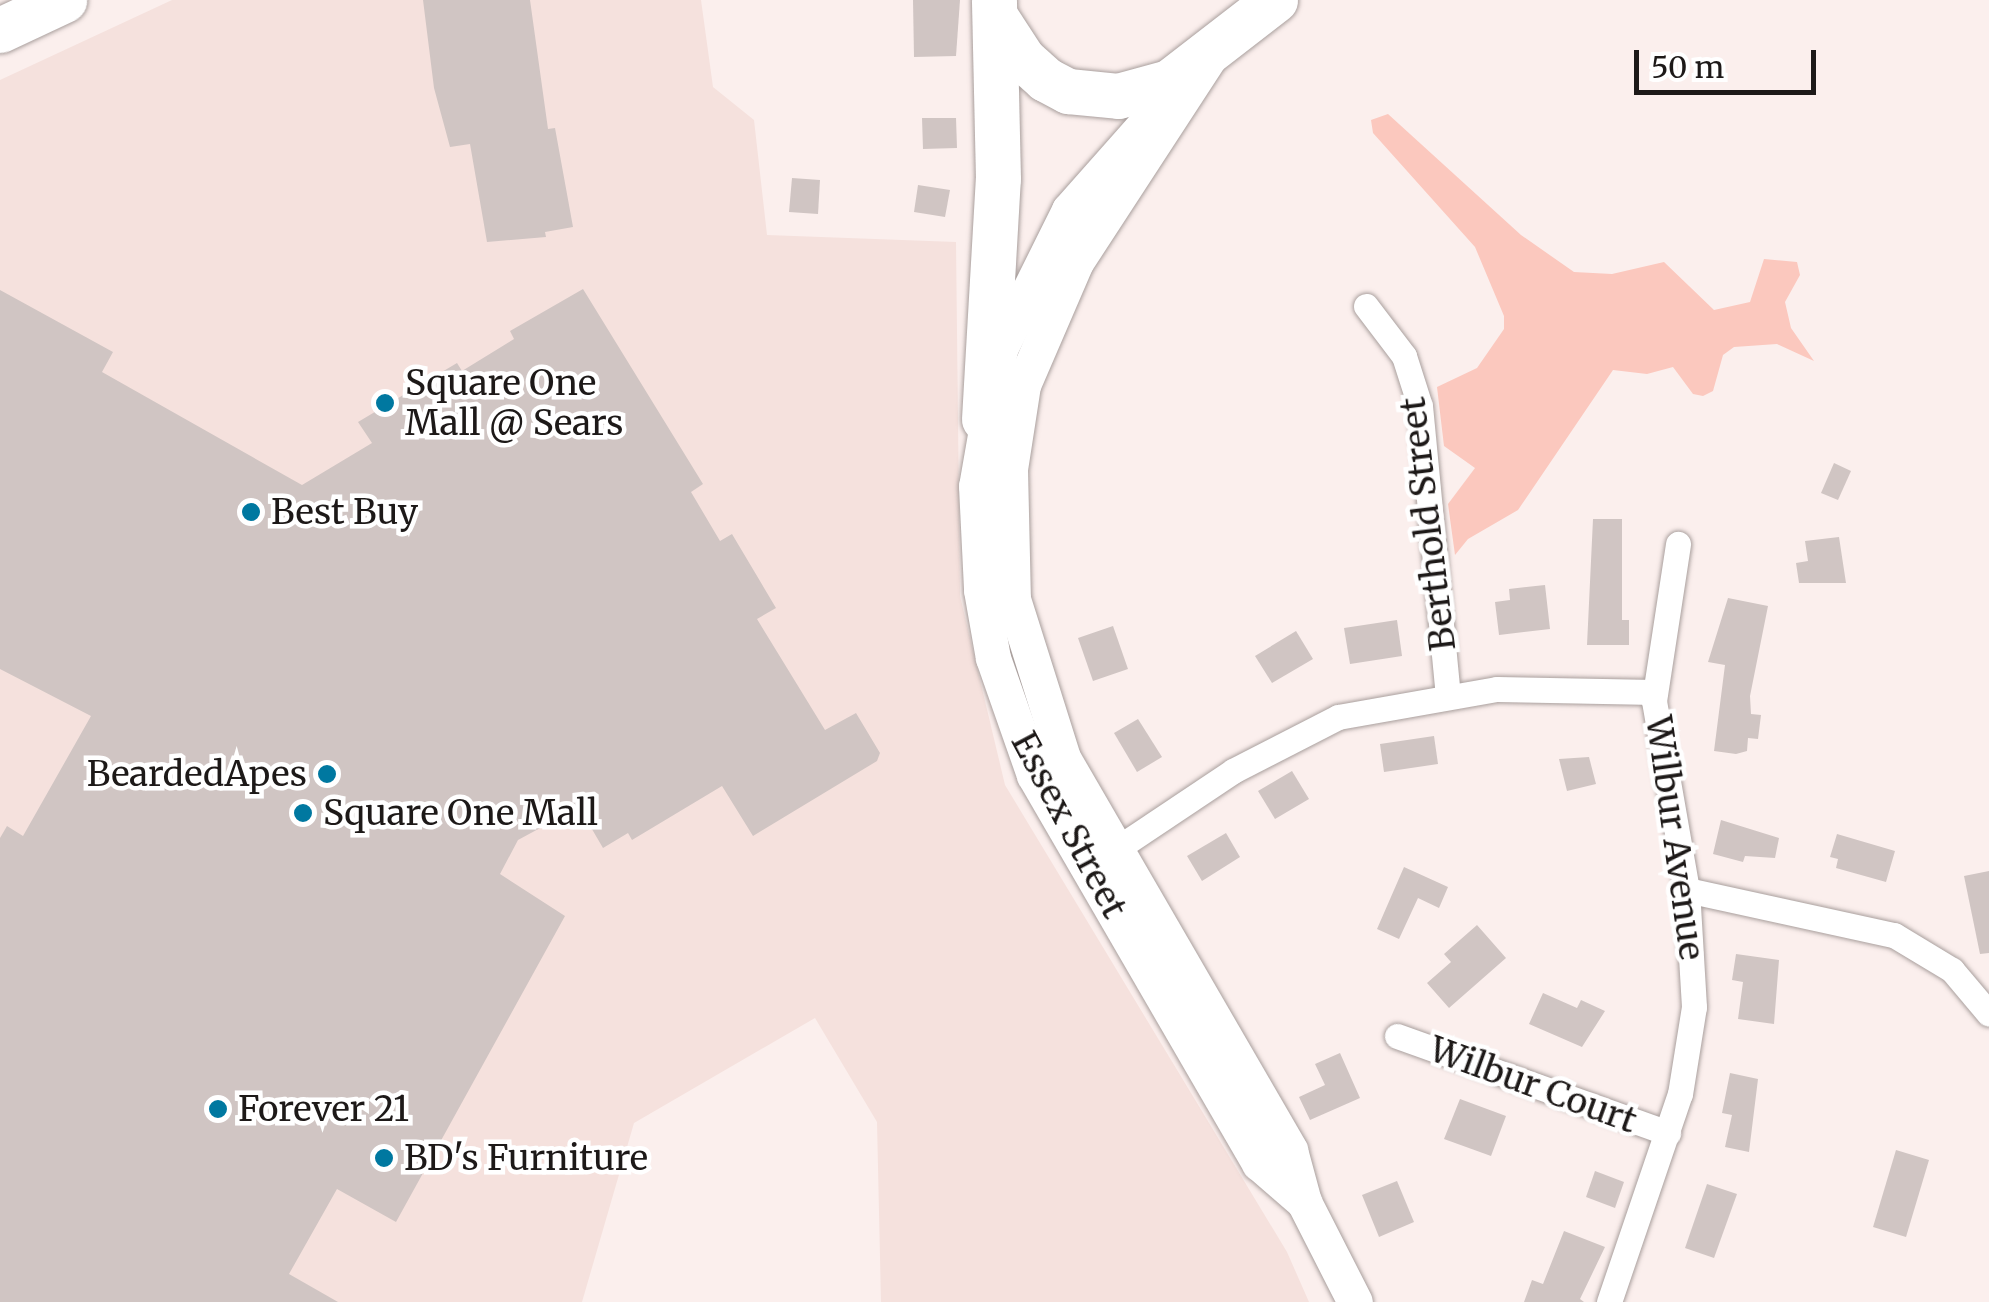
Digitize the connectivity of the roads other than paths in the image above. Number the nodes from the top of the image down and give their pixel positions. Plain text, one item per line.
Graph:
1 (64, 0) edge
2 (1241, 0) edge
3 (1275, 0) edge
4 (995, 8) edge
5 (0, 30) edge
6 (1213, 51) junction
7 (1366, 306) dead end
8 (984, 419) junction
9 (1678, 544) dead end
10 (1654, 692) junction
11 (1448, 695) junction
12 (1115, 850) junction
13 (1687, 890) junction
14 (1989, 1014) edge
15 (1398, 1036) dead end
16 (1668, 1133) junction
17 (1304, 1202) junction
18 (1355, 1302) edge
19 (1609, 1302) edge

1 - 5 highway
2 - 6 main road, Essex Street
3 - 6 highway
4 - 6 highway
4 - 8 highway
6 - 8 main road, Essex Street
6 - 12 main road, Essex Street
7 - 11 street, Berthold Street
8 - 17 main road, Essex Street
9 - 10 street, Wilbur Avenue
10 - 11 street
10 - 13 street, Wilbur Avenue
11 - 12 street
12 - 17 main road, Essex Street
13 - 14 street
13 - 16 street, Wilbur Avenue
15 - 16 street, Wilbur Court
16 - 19 street, Wilbur Avenue
17 - 18 main road, Essex Street

